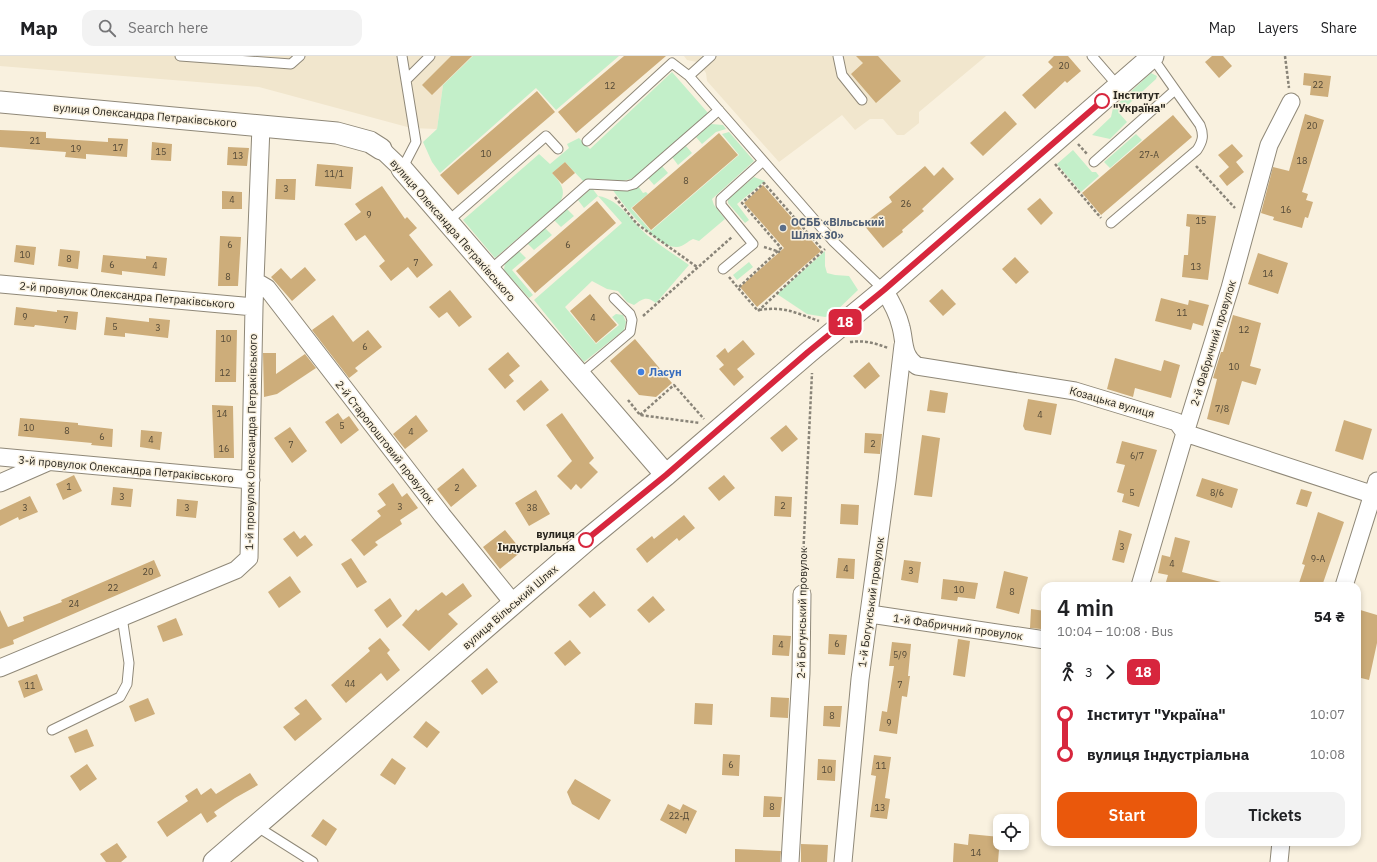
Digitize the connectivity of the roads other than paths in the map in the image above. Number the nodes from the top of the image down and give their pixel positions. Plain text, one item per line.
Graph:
1 (180, 56) edge
2 (300, 56) edge
3 (402, 56) edge
4 (430, 56) edge
5 (711, 56) edge
6 (838, 56) edge
7 (1092, 56) edge
8 (1153, 57) edge
9 (226, 58) edge
10 (689, 76) junction
11 (406, 80) junction
12 (1118, 86) junction
13 (1175, 90) junction
14 (862, 100) dead end
15 (0, 102) edge
16 (1290, 102) road end
17 (719, 110) junction
18 (261, 126) junction
19 (587, 141) dead end
20 (382, 149) joint
21 (558, 149) dead end
22 (762, 162) junction
23 (1094, 162) dead end
24 (402, 169) junction
25 (447, 222) junction
26 (1111, 223) road end
27 (723, 269) dead end
28 (489, 271) junction
29 (255, 281) junction
30 (0, 284) edge
31 (884, 290) junction
32 (614, 298) dead end
33 (254, 307) junction
34 (899, 347) junction
35 (579, 375) junction
36 (1185, 433) junction
37 (0, 457) edge
38 (50, 461) junction
39 (666, 475) junction
40 (251, 480) junction
41 (0, 482) edge
42 (1376, 490) edge
43 (1141, 582) edge
44 (1345, 582) edge
45 (802, 594) road end
46 (514, 604) junction
47 (870, 614) junction
48 (122, 617) junction
49 (1041, 639) edge
50 (0, 668) edge
51 (52, 730) dead end
52 (256, 826) junction
53 (1281, 846) edge
54 (214, 862) edge
55 (313, 862) edge
56 (790, 862) edge
57 (843, 862) edge
58 (1279, 862) edge

1 - 9 lane
2 - 9 lane
3 - 11 lane
4 - 11 lane
5 - 10 lane
6 - 14 lane
7 - 12 lane
8 - 12 street, вулиця Вільський Шлях
8 - 13 lane
10 - 17 lane
10 - 19 lane
11 - 24 lane
12 - 31 street, вулиця Вільський Шлях
13 - 23 lane
13 - 26 lane
15 - 18 street, вулиця Олександра Петраківського
16 - 36 street, 2-й Фабричний провулок
17 - 22 lane
17 - 28 lane
18 - 20 street, вулиця Олександра Петраківського
18 - 29 street, 1-й провулок Олександра Петраківського
20 - 24 street, вулиця Олександра Петраківського
21 - 25 lane
22 - 27 lane
22 - 31 lane
24 - 25 street, вулиця Олександра Петраківського
25 - 28 street, вулиця Олександра Петраківського
28 - 35 street, вулиця Олександра Петраківського
29 - 33 street, 1-й провулок Олександра Петраківського
29 - 46 street, 2-й Старопоштовий провулок
30 - 33 street, 2-й провулок Олександра Петраківського
31 - 34 street, Козацька вулиця
31 - 39 street, вулиця Вільський Шлях
32 - 35 lane
33 - 40 street, 1-й провулок Олександра Петраківського
34 - 36 street, Козацька вулиця
34 - 47 street, 1-й Богунський провулок
35 - 39 street, вулиця Олександра Петраківського
36 - 42 street, Козацька вулиця
36 - 43 street, 2-й Фабричний провулок
37 - 38 street, 3-й провулок Олександра Петраківського
38 - 40 street, 3-й провулок Олександра Петраківського
38 - 41 street
39 - 46 street, вулиця Вільський Шлях
40 - 48 street, 1-й провулок Олександра Петраківського
42 - 44 street
45 - 56 street, 2-й Богунський провулок
46 - 52 street, вулиця Вільський Шлях
47 - 49 street, 1-й Фабричний провулок
47 - 57 street, 1-й Богунський провулок
48 - 50 street, 1-й провулок Олександра Петраківського
48 - 51 lane
52 - 54 street, вулиця Вільський Шлях
52 - 55 lane
53 - 58 street

